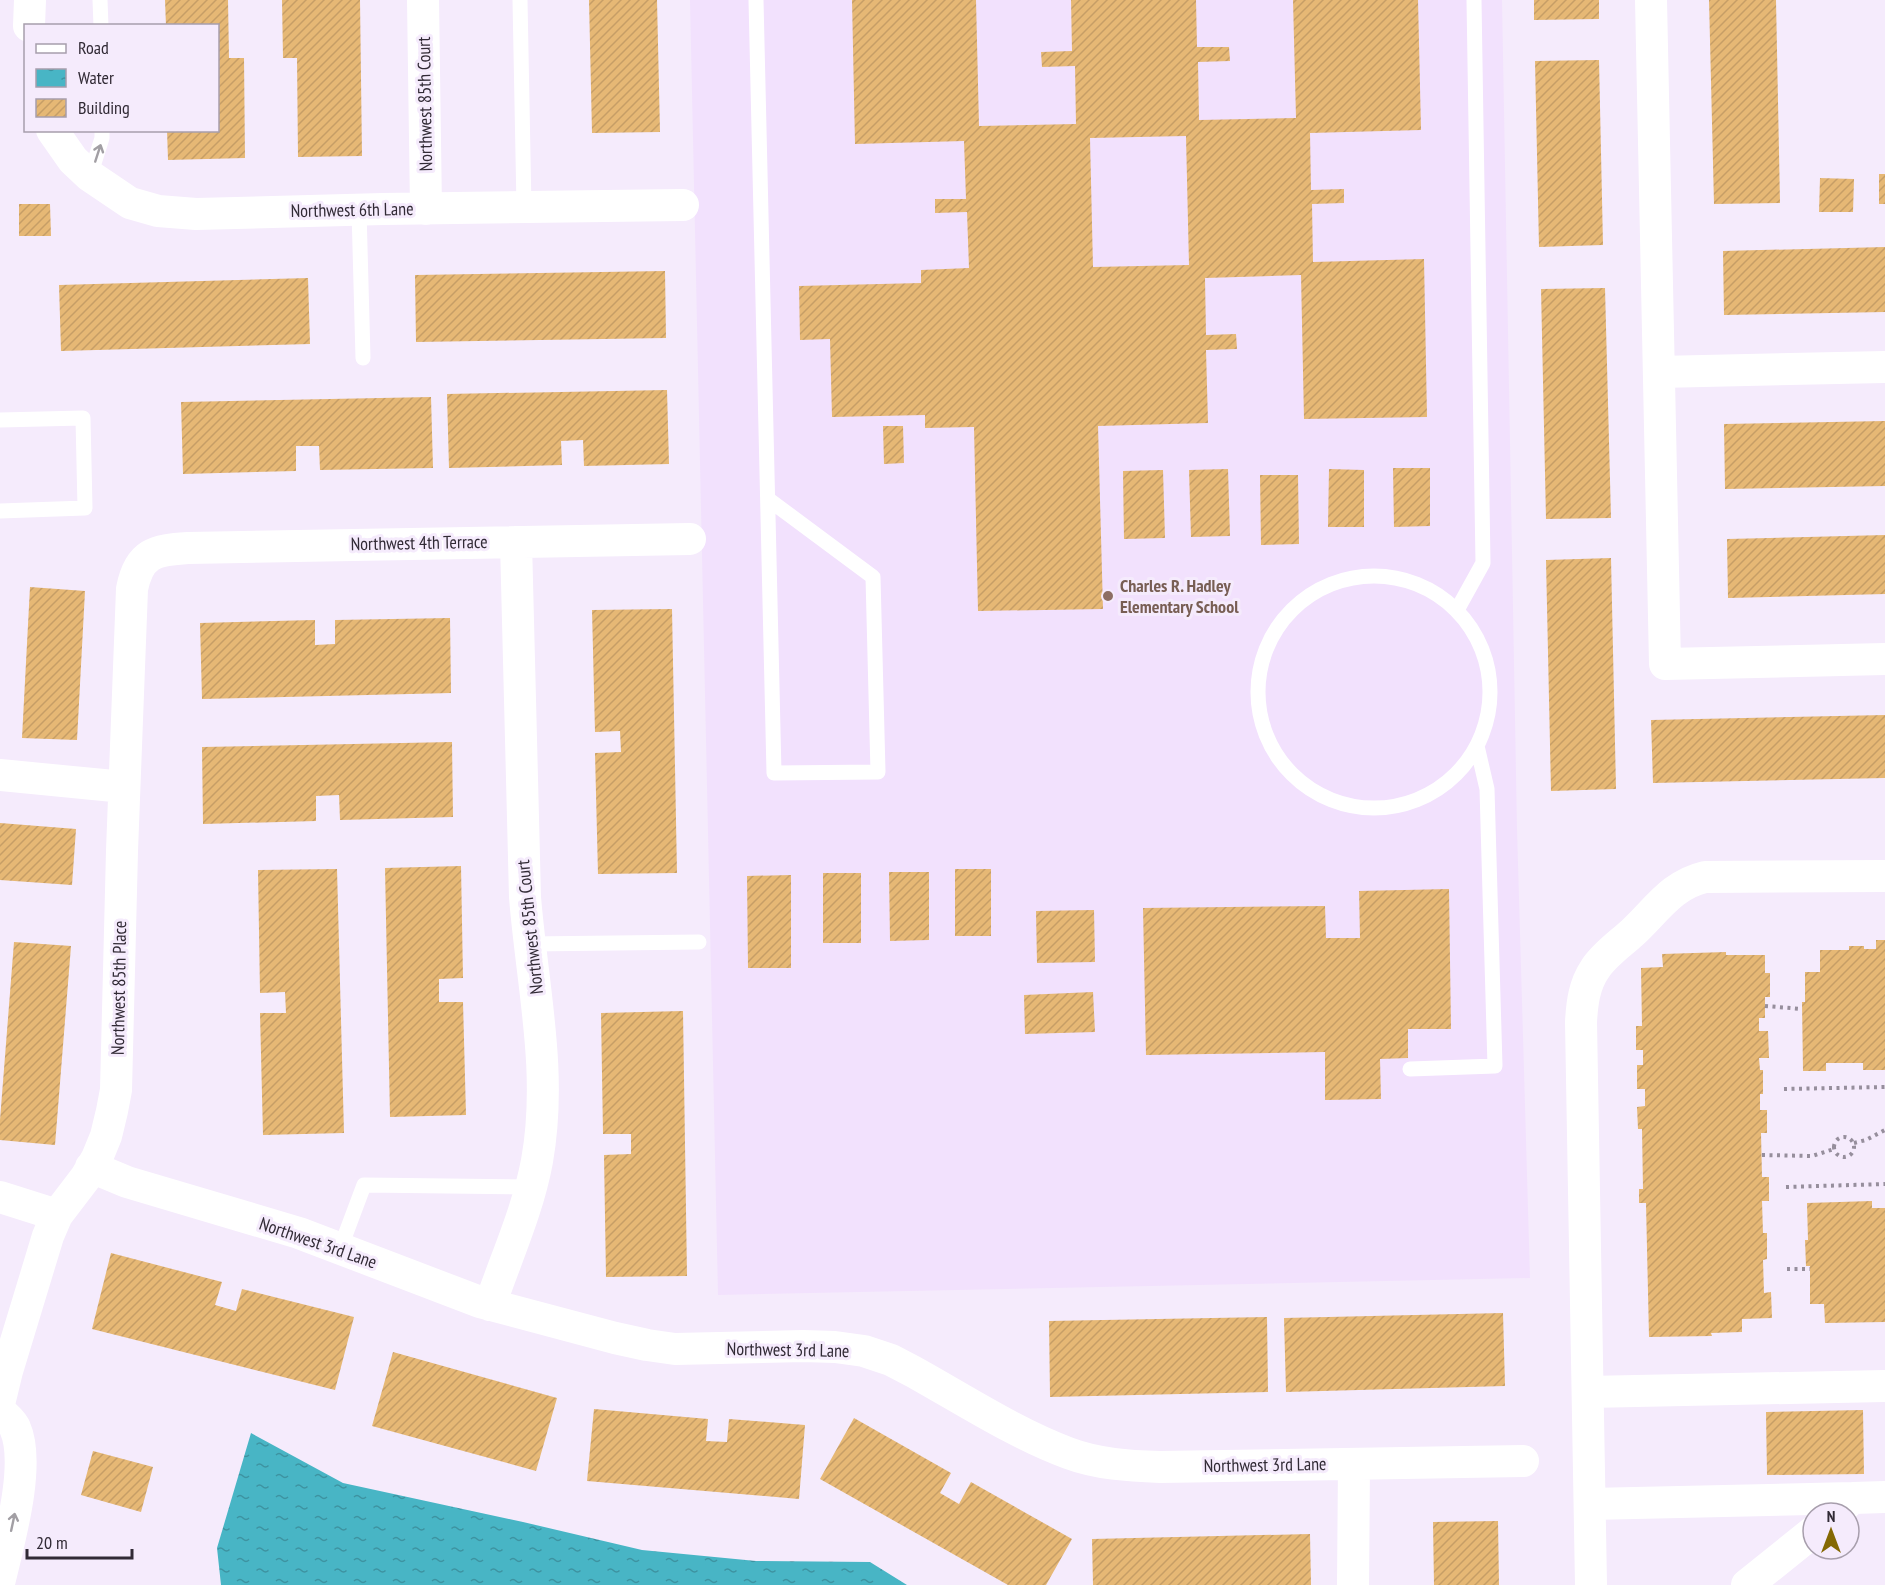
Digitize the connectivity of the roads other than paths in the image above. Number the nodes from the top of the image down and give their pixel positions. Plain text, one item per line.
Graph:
1 (30, 0) edge
2 (100, 0) edge
3 (423, 0) edge
4 (520, 0) edge
5 (756, 0) edge
6 (1474, 0) edge
7 (1651, 0) edge
8 (29, 24) edge
9 (101, 24) edge
10 (53, 132) edge
11 (102, 132) edge
12 (90, 176) junction
13 (683, 206) dead end
14 (524, 207) junction
15 (426, 209) junction
16 (359, 210) junction
17 (363, 358) dead end
18 (1885, 367) edge
19 (1659, 372) junction
20 (0, 420) edge
21 (768, 499) junction
22 (0, 511) edge
23 (690, 539) dead end
24 (516, 542) junction
25 (148, 556) joint
26 (1457, 610) junction
27 (1885, 659) edge
28 (1477, 746) junction
29 (0, 775) edge
30 (124, 787) junction
31 (1885, 876) edge
32 (699, 942) dead end
33 (529, 944) junction
34 (1410, 1069) dead end
35 (91, 1167) junction
36 (530, 1187) junction
37 (0, 1197) edge
38 (57, 1215) junction
39 (340, 1250) junction
40 (490, 1305) junction
41 (1885, 1386) edge
42 (1588, 1392) junction
43 (0, 1400) edge
44 (0, 1411) edge
45 (1523, 1461) dead end
46 (1354, 1464) junction
47 (1885, 1497) edge
48 (1861, 1502) edge
49 (1590, 1504) junction
50 (1801, 1505) edge
51 (1801, 1542) edge
52 (0, 1579) edge
53 (1353, 1585) edge
54 (1591, 1585) edge
55 (1747, 1585) edge

1 - 8 street
2 - 9 lane
3 - 15 street, Northwest 85th Court
4 - 14 lane
5 - 21 lane
6 - 26 lane
7 - 19 street
10 - 12 street, Northwest 6th Lane
12 -> 11 lane
12 - 16 street, Northwest 6th Lane
13 - 14 street, Northwest 6th Lane
14 - 15 street, Northwest 6th Lane
15 - 16 street, Northwest 6th Lane
16 - 17 lane
18 - 19 street
19 - 27 street
20 - 22 lane
21 - 21 lane
23 - 24 street, Northwest 4th Terrace
24 - 25 street, Northwest 4th Terrace
24 - 33 street, Northwest 85th Court
25 - 30 street, Northwest 85th Place
26 - 28 lane
26 - 28 lane
28 - 34 lane
29 - 30 street
30 - 35 street, Northwest 85th Place
31 - 42 street
32 - 33 lane
33 - 36 street, Northwest 85th Court
35 - 38 street, Northwest 85th Place
35 - 39 street, Northwest 3rd Lane
36 - 39 lane
36 - 40 street, Northwest 85th Court
37 - 38 street
38 - 43 street, Northwest 85th Place
39 - 40 street, Northwest 3rd Lane
40 - 46 street, Northwest 3rd Lane
41 - 42 street
42 - 49 street
52 -> 44 street
45 - 46 street, Northwest 3rd Lane
46 - 53 street
47 - 48 street
49 - 50 street
49 - 54 street
51 - 55 street

